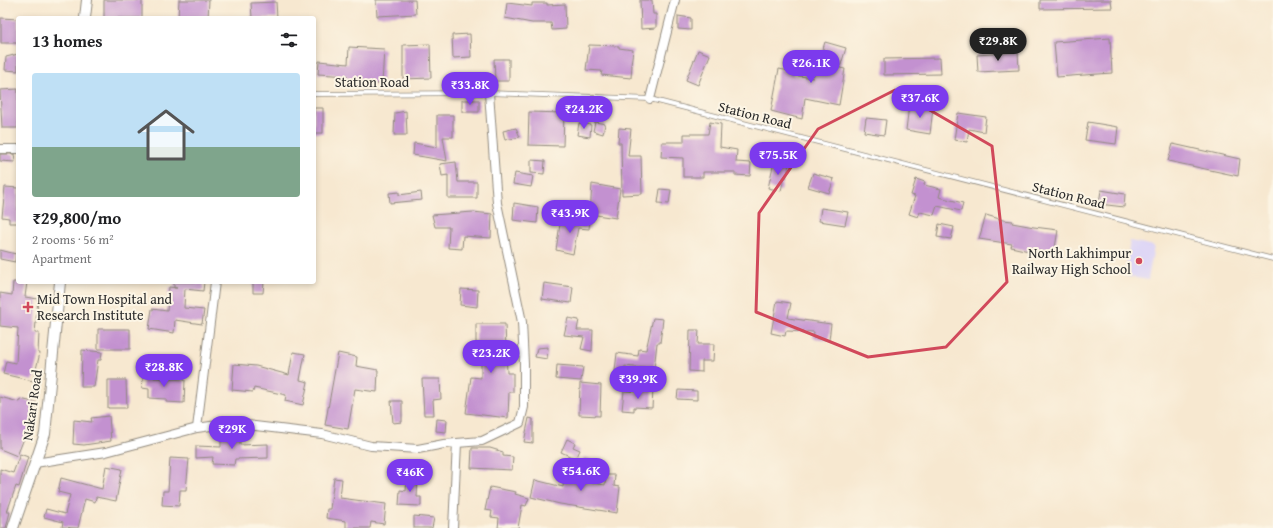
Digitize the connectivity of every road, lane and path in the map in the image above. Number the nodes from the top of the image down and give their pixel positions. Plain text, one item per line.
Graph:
1 (87, 0) edge
2 (675, 0) edge
3 (85, 16) edge
4 (489, 93) junction
5 (316, 94) edge
6 (650, 99) junction
7 (0, 149) edge
8 (16, 150) edge
9 (1273, 259) edge
10 (60, 284) edge
11 (215, 284) edge
12 (197, 428) junction
13 (457, 443) junction
14 (36, 463) junction
15 (13, 528) edge
16 (453, 528) edge

1 - 3 street
2 - 6 street
4 - 5 lane, Station Road
4 - 6 lane, Station Road
4 - 13 street
6 - 9 lane, Station Road
7 - 8 street
10 - 14 street, Nakari Road
11 - 12 street
12 - 13 street
12 - 14 street
13 - 16 street
14 - 15 street, Nakari Road

